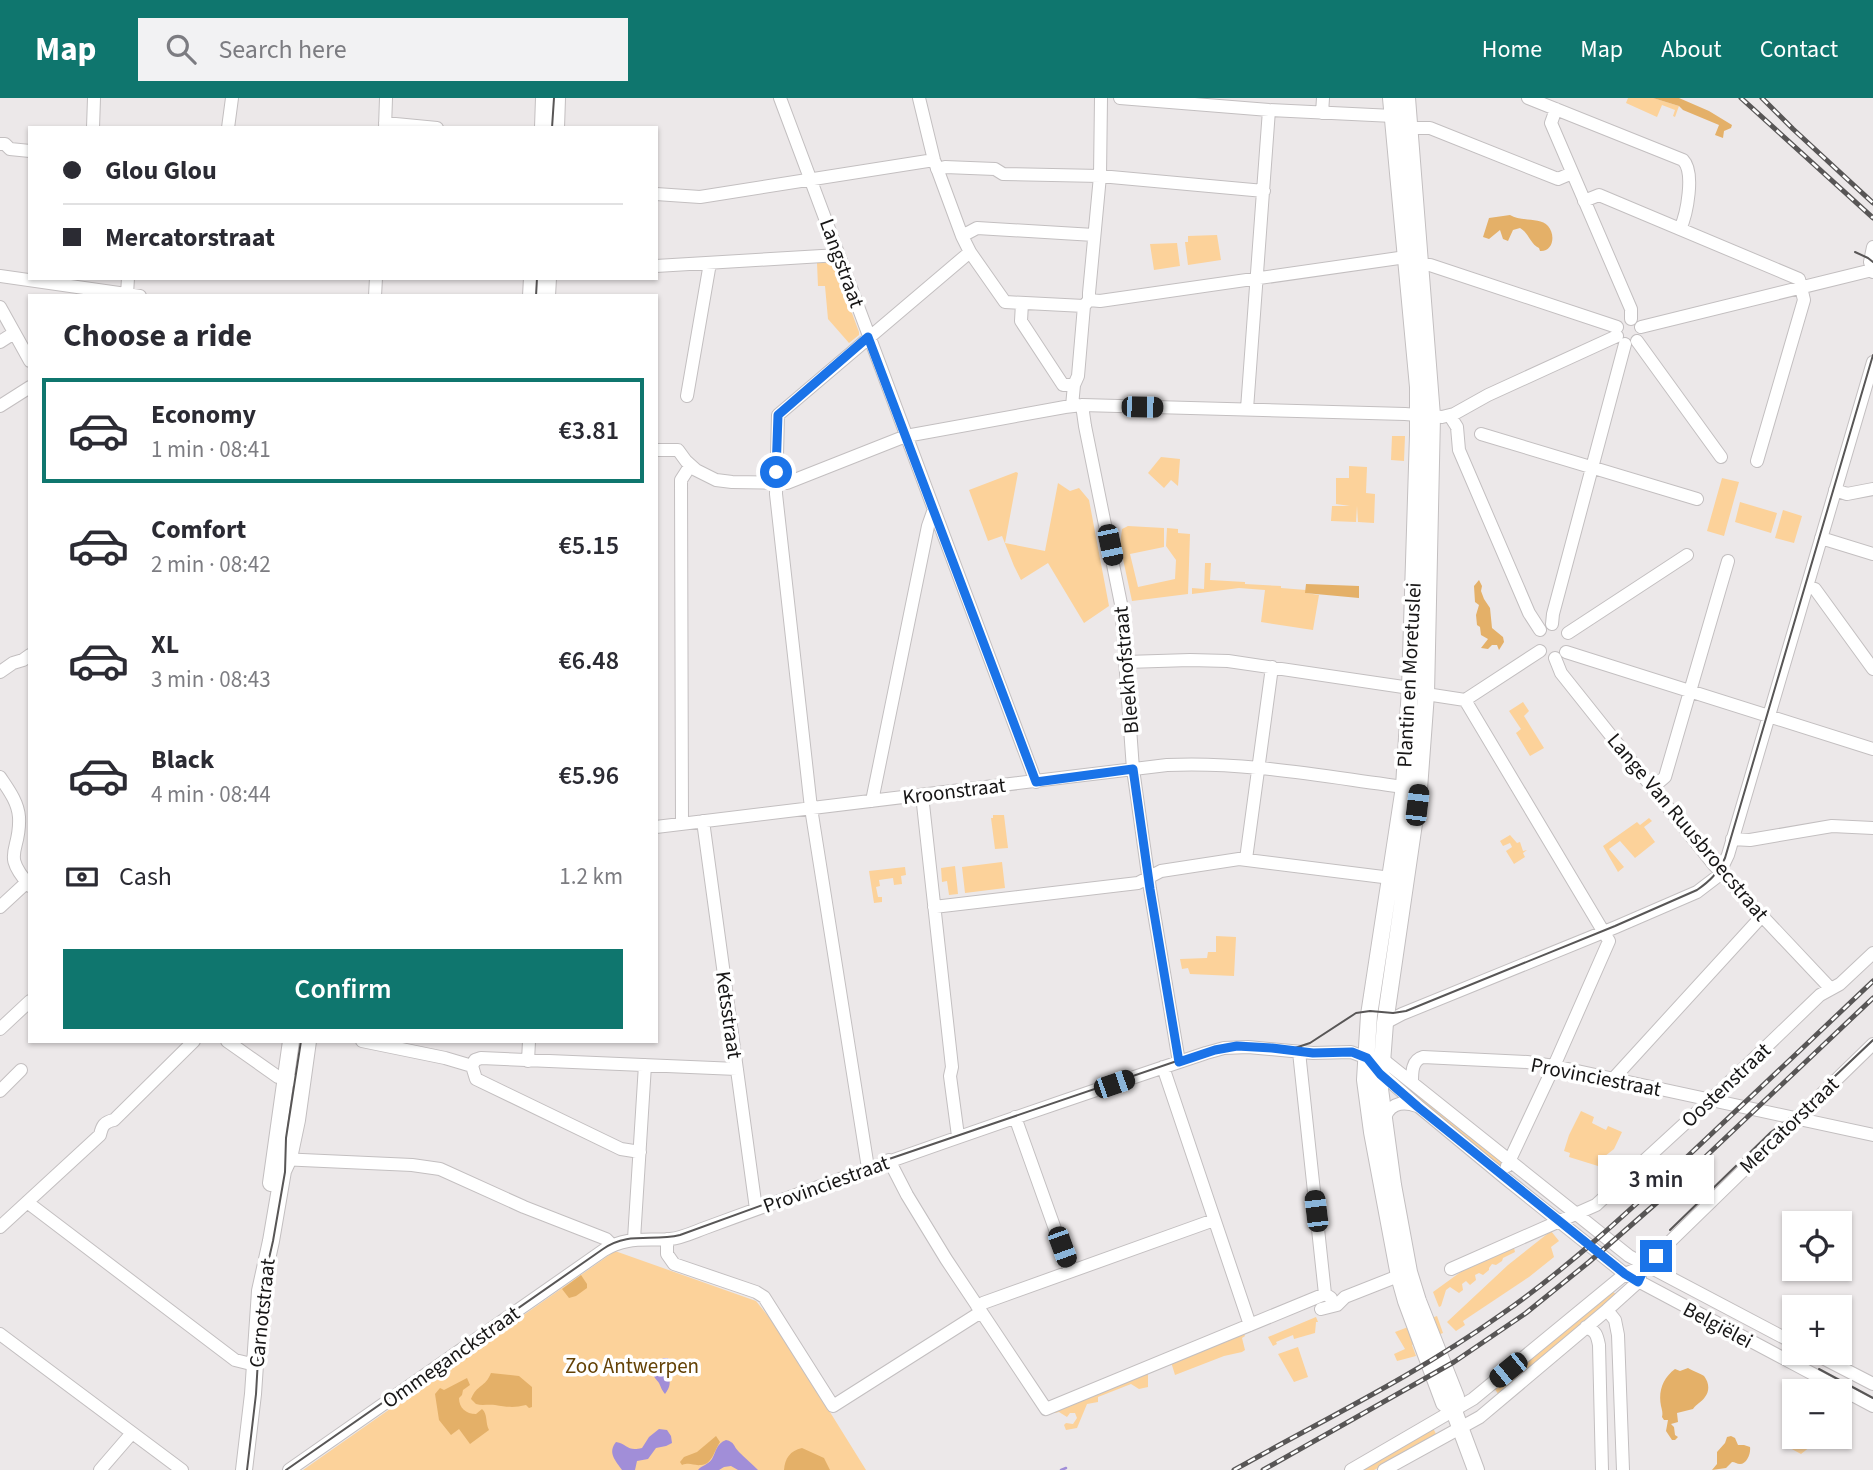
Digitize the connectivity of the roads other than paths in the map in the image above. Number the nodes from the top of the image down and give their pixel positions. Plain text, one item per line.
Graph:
1 (94, 98) edge
2 (232, 98) edge
3 (386, 98) edge
4 (544, 98) edge
5 (557, 98) edge
6 (780, 98) edge
7 (919, 98) edge
8 (1101, 98) edge
9 (1120, 98) edge
10 (1323, 98) edge
11 (1391, 98) edge
12 (1407, 98) edge
13 (1528, 98) edge
14 (1556, 109) junction
15 (1269, 110) junction
16 (1322, 113) junction
17 (1393, 116) junction
18 (385, 125) edge
19 (93, 126) edge
20 (228, 126) edge
21 (542, 126) edge
22 (556, 126) edge
23 (1409, 128) junction
24 (0, 144) edge
25 (28, 151) edge
26 (935, 164) junction
27 (1572, 173) junction
28 (1100, 176) junction
29 (811, 180) junction
30 (1264, 191) junction
31 (658, 194) edge
32 (1584, 201) junction
33 (1680, 229) junction
34 (1094, 235) junction
35 (962, 236) junction
36 (1873, 247) edge
37 (970, 252) junction
38 (839, 255) junction
39 (1406, 257) junction
40 (710, 263) junction
41 (1421, 265) junction
42 (658, 266) edge
43 (1872, 272) edge
44 (0, 276) edge
45 (1257, 278) junction
46 (28, 280) edge
47 (28, 280) edge
48 (1801, 288) junction
49 (127, 294) edge
50 (1022, 303) junction
51 (1086, 303) junction
52 (0, 307) edge
53 (1636, 323) junction
54 (14, 333) junction
55 (868, 337) junction
56 (1624, 337) junction
57 (0, 342) edge
58 (28, 358) edge
59 (1873, 362) edge
60 (1074, 385) junction
61 (28, 388) edge
62 (687, 396) dead end
63 (0, 406) edge
64 (1077, 406) junction
65 (1247, 409) junction
66 (1425, 415) junction
67 (1450, 416) junction
68 (1481, 434) dead end
69 (906, 436) junction
70 (658, 450) edge
71 (1721, 457) dead end
72 (1757, 461) dead end
73 (690, 466) junction
74 (1591, 467) junction
75 (776, 482) junction
76 (1873, 489) edge
77 (1834, 495) junction
78 (1697, 499) dead end
79 (934, 509) junction
80 (1821, 538) junction
81 (1873, 554) edge
82 (1686, 555) dead end
83 (1728, 561) dead end
84 (1807, 586) junction
85 (1546, 627) junction
86 (1568, 633) junction
87 (1539, 652) junction
88 (1560, 655) junction
89 (28, 656) edge
90 (1126, 662) junction
91 (1272, 667) junction
92 (1873, 669) edge
93 (0, 672) edge
94 (1418, 691) junction
95 (1690, 692) junction
96 (1465, 700) junction
97 (1769, 716) junction
98 (1873, 749) edge
99 (1259, 768) junction
100 (1133, 769) junction
101 (1, 782) edge
102 (1036, 782) junction
103 (1411, 788) junction
104 (1652, 788) junction
105 (922, 795) junction
106 (872, 801) junction
107 (811, 808) junction
108 (24, 814) edge
109 (703, 821) junction
110 (682, 824) junction
111 (658, 827) edge
112 (1873, 828) edge
113 (1732, 839) junction
114 (1246, 859) junction
115 (4, 860) edge
116 (1721, 872) junction
117 (1149, 876) junction
118 (1391, 878) junction
119 (28, 885) edge
120 (0, 907) edge
121 (934, 907) junction
122 (1762, 916) junction
123 (1605, 932) junction
124 (1873, 953) edge
125 (1831, 989) junction
126 (28, 1003) edge
127 (1385, 1023) junction
128 (0, 1029) edge
129 (192, 1043) edge
130 (230, 1043) edge
131 (291, 1043) edge
132 (308, 1043) edge
133 (372, 1043) edge
134 (528, 1043) edge
135 (1873, 1044) edge
136 (1299, 1052) junction
137 (528, 1061) junction
138 (1179, 1062) junction
139 (1376, 1063) junction
140 (645, 1065) junction
141 (472, 1066) junction
142 (1554, 1066) junction
143 (1163, 1067) junction
144 (737, 1069) junction
145 (21, 1070) dead end
146 (285, 1079) junction
147 (1613, 1079) junction
148 (303, 1082) junction
149 (1412, 1082) junction
150 (0, 1091) edge
151 (1711, 1100) junction
152 (1418, 1107) junction
153 (1016, 1117) junction
154 (1796, 1118) junction
155 (1384, 1126) junction
156 (1873, 1135) edge
157 (958, 1136) junction
158 (640, 1152) junction
159 (282, 1158) junction
160 (890, 1160) junction
161 (1511, 1162) junction
162 (868, 1168) junction
163 (1500, 1175) junction
164 (27, 1202) junction
165 (756, 1209) junction
166 (1576, 1214) junction
167 (1214, 1220) junction
168 (1555, 1224) junction
169 (0, 1227) edge
170 (634, 1239) junction
171 (667, 1239) junction
172 (612, 1245) junction
173 (1646, 1265) junction
174 (1451, 1269) dead end
175 (1070, 1272) junction
176 (1404, 1274) junction
177 (1625, 1274) junction
178 (1638, 1282) junction
179 (1328, 1296) junction
180 (979, 1309) junction
181 (1607, 1310) junction
182 (1250, 1325) junction
183 (1586, 1327) junction
184 (0, 1334) edge
185 (1782, 1337) edge
186 (251, 1364) junction
187 (1836, 1365) edge
188 (1873, 1384) edge
189 (1873, 1406) edge
190 (1454, 1411) junction
191 (1460, 1428) junction
192 (1601, 1429) junction
193 (1622, 1429) junction
194 (132, 1433) junction
195 (100, 1470) edge
196 (182, 1470) edge
197 (234, 1470) edge
198 (244, 1470) edge
199 (289, 1470) edge
200 (1351, 1470) edge
201 (1384, 1470) edge
202 (1476, 1470) edge
203 (1602, 1470) edge
204 (1623, 1470) edge

1 - 19 street
2 - 20 street
3 - 18 street
4 - 21 main road
5 - 22 main road
6 - 29 street, Langstraat
7 - 26 street
8 - 28 street, Bleekhofstraat
9 - 15 street
10 - 16 street
11 - 17 main road, Plantin en Moretuslei
12 - 23 main road, Plantin en Moretuslei
13 - 14 street
14 - 27 street
14 - 33 street
15 - 16 street
15 - 30 street
16 - 17 street
17 - 39 main road, Plantin en Moretuslei
23 - 27 street
23 - 41 main road, Plantin en Moretuslei
24 - 25 street
26 - 28 street
26 - 29 street
26 - 35 street
27 - 32 street
28 - 30 street
28 - 34 street, Bleekhofstraat
29 - 31 street
29 - 38 street, Langstraat
30 - 45 street
32 - 33 street
32 - 53 street
33 - 48 street
34 - 35 street
34 - 51 street, Bleekhofstraat
35 - 37 street
36 - 43 street
37 - 50 street
37 - 55 street
38 - 40 street
38 - 55 street, Langstraat
39 - 45 street
39 - 66 main road, Plantin en Moretuslei
40 - 42 street
40 - 62 street
41 - 56 street
41 - 66 main road, Plantin en Moretuslei
43 - 48 street
44 - 47 street
45 - 51 street
45 - 65 street
46 - 49 street
48 - 53 street
48 - 72 street
50 - 51 street
50 - 60 street
51 - 60 street, Bleekhofstraat
52 - 54 street
53 - 56 street
53 - 56 street
54 - 57 street
54 - 58 street
55 - 69 street, Langstraat
55 - 75 street
56 - 67 street
56 - 71 street
56 - 74 street
59 - 77 street
60 - 64 street, Bleekhofstraat
61 - 63 street
64 - 65 street
64 - 69 street
64 - 90 street, Bleekhofstraat
65 - 66 street
66 - 67 street
66 - 94 main road, Plantin en Moretuslei
67 - 85 street
68 - 74 street
69 - 75 street
69 - 79 street, Langstraat
70 - 73 street
73 - 75 street
73 - 110 street
74 - 78 street
74 - 85 street
75 - 107 street
76 - 77 street
77 - 80 street
79 - 102 street, Langstraat
79 - 106 street
80 - 81 street
80 - 84 street
82 - 86 street
83 - 95 street
84 - 92 street
84 - 97 street
85 - 86 street
85 - 87 street
86 - 88 street
87 - 88 street
87 - 96 street
88 - 95 street
88 - 104 street, Lange Van Ruusbroecstraat
89 - 93 street
90 - 91 street
90 - 100 street, Bleekhofstraat
91 - 94 street
91 - 99 street
94 - 96 street
94 - 103 main road, Plantin en Moretuslei
95 - 97 street
95 - 104 street
96 - 123 street
97 - 98 street
97 - 113 street
99 - 100 street, Kroonstraat
99 - 103 street, Kroonstraat
99 - 114 street
100 - 102 street, Kroonstraat
100 - 117 street, Bleekhofstraat
101 - 108 street
102 - 105 street, Kroonstraat
103 - 118 main road, Plantin en Moretuslei
103 - 127 main road, Plantin en Moretuslei
104 - 116 street, Lange Van Ruusbroecstraat
105 - 106 street, Kroonstraat
105 - 121 street
106 - 107 street, Kroonstraat
107 - 109 street, Kroonstraat
107 - 162 street
108 - 115 street
109 - 110 street, Kroonstraat
109 - 144 street, Ketsstraat
110 - 111 street, Kroonstraat
112 - 113 street
113 - 116 street
114 - 117 street
114 - 118 street
115 - 119 street
116 - 122 street, Lange Van Ruusbroecstraat
116 - 123 street
117 - 121 street
117 - 138 street, Bleekhofstraat
118 - 139 main road, Plantin en Moretuslei
119 - 120 street
121 - 157 street
122 - 125 street, Lange Van Ruusbroecstraat
122 - 147 street
123 - 127 street
123 - 142 street
124 - 125 street, Oostenstraat
125 - 151 street, Oostenstraat
126 - 128 street
127 - 139 main road, Plantin en Moretuslei
129 - 164 street
130 - 146 street
131 - 146 main road, Carnotstraat
132 - 148 main road, Carnotstraat
133 - 141 street
134 - 137 street
135 - 154 street, Mercatorstraat
136 - 138 street, Provinciestraat
136 - 139 street, Provinciestraat
136 - 179 street
137 - 140 street
137 - 141 street
138 - 143 street, Provinciestraat
139 - 149 street, Belgiëlei
139 - 152 street, Belgiëlei
139 - 155 main road, Plantin en Moretuslei
139 - 176 main road, Plantin en Moretuslei
140 - 144 street
140 - 158 street
141 - 158 street
142 - 147 street, Provinciestraat
142 - 149 street, Provinciestraat
142 - 161 street
143 - 153 street, Provinciestraat
143 - 167 street
144 - 165 street, Ketsstraat
145 - 150 street
146 - 148 street
146 - 159 main road, Carnotstraat
147 - 151 street, Provinciestraat
148 - 159 main road, Carnotstraat
149 - 161 street, Belgiëlei
151 - 154 street, Provinciestraat
151 - 166 street, Oostenstraat
152 - 155 street
152 - 163 street, Belgiëlei
153 - 157 street, Provinciestraat
153 - 175 street
154 - 156 street, Provinciestraat
154 - 173 street, Mercatorstraat
155 - 176 main road, Plantin en Moretuslei
157 - 160 street, Provinciestraat
158 - 170 street
159 - 172 street
159 - 186 main road, Carnotstraat
160 - 162 street, Provinciestraat
160 - 180 street
161 - 163 street
161 - 166 street, Belgiëlei
162 - 165 street, Provinciestraat
163 - 168 street, Belgiëlei
164 - 169 street
164 - 186 street
165 - 171 street, Provinciestraat
166 - 168 street, Oostenstraat
166 - 173 street, Belgiëlei
167 - 175 street
167 - 182 street
168 - 174 street, Oostenstraat
168 - 177 street, Belgiëlei
170 - 171 street, Provinciestraat
170 - 172 street, Provinciestraat
171 - 180 street
172 - 199 street, Ommeganckstraat
173 - 177 street, Mercatorstraat
173 - 178 street, Mercatorstraat
173 - 185 street, Belgiëlei
175 - 180 street
176 - 179 street
176 - 190 main road, Plantin en Moretuslei
177 - 178 street, Belgiëlei
177 - 190 street, Mercatorstraat
178 - 181 street, Mercatorstraat
178 - 189 street, Belgiëlei
179 - 182 street
180 - 182 street
181 - 183 street, Mercatorstraat
181 - 193 street
183 - 191 street, Mercatorstraat
183 - 192 street
184 - 194 street
186 - 197 main road, Carnotstraat
186 - 198 main road, Carnotstraat
187 - 188 street
190 - 191 main road, Plantin en Moretuslei
190 - 200 street, Mercatorstraat
191 - 201 street, Mercatorstraat
191 - 202 main road, Plantin en Moretuslei
192 - 193 street
192 - 203 street
193 - 204 street
194 - 195 street
194 - 196 street

